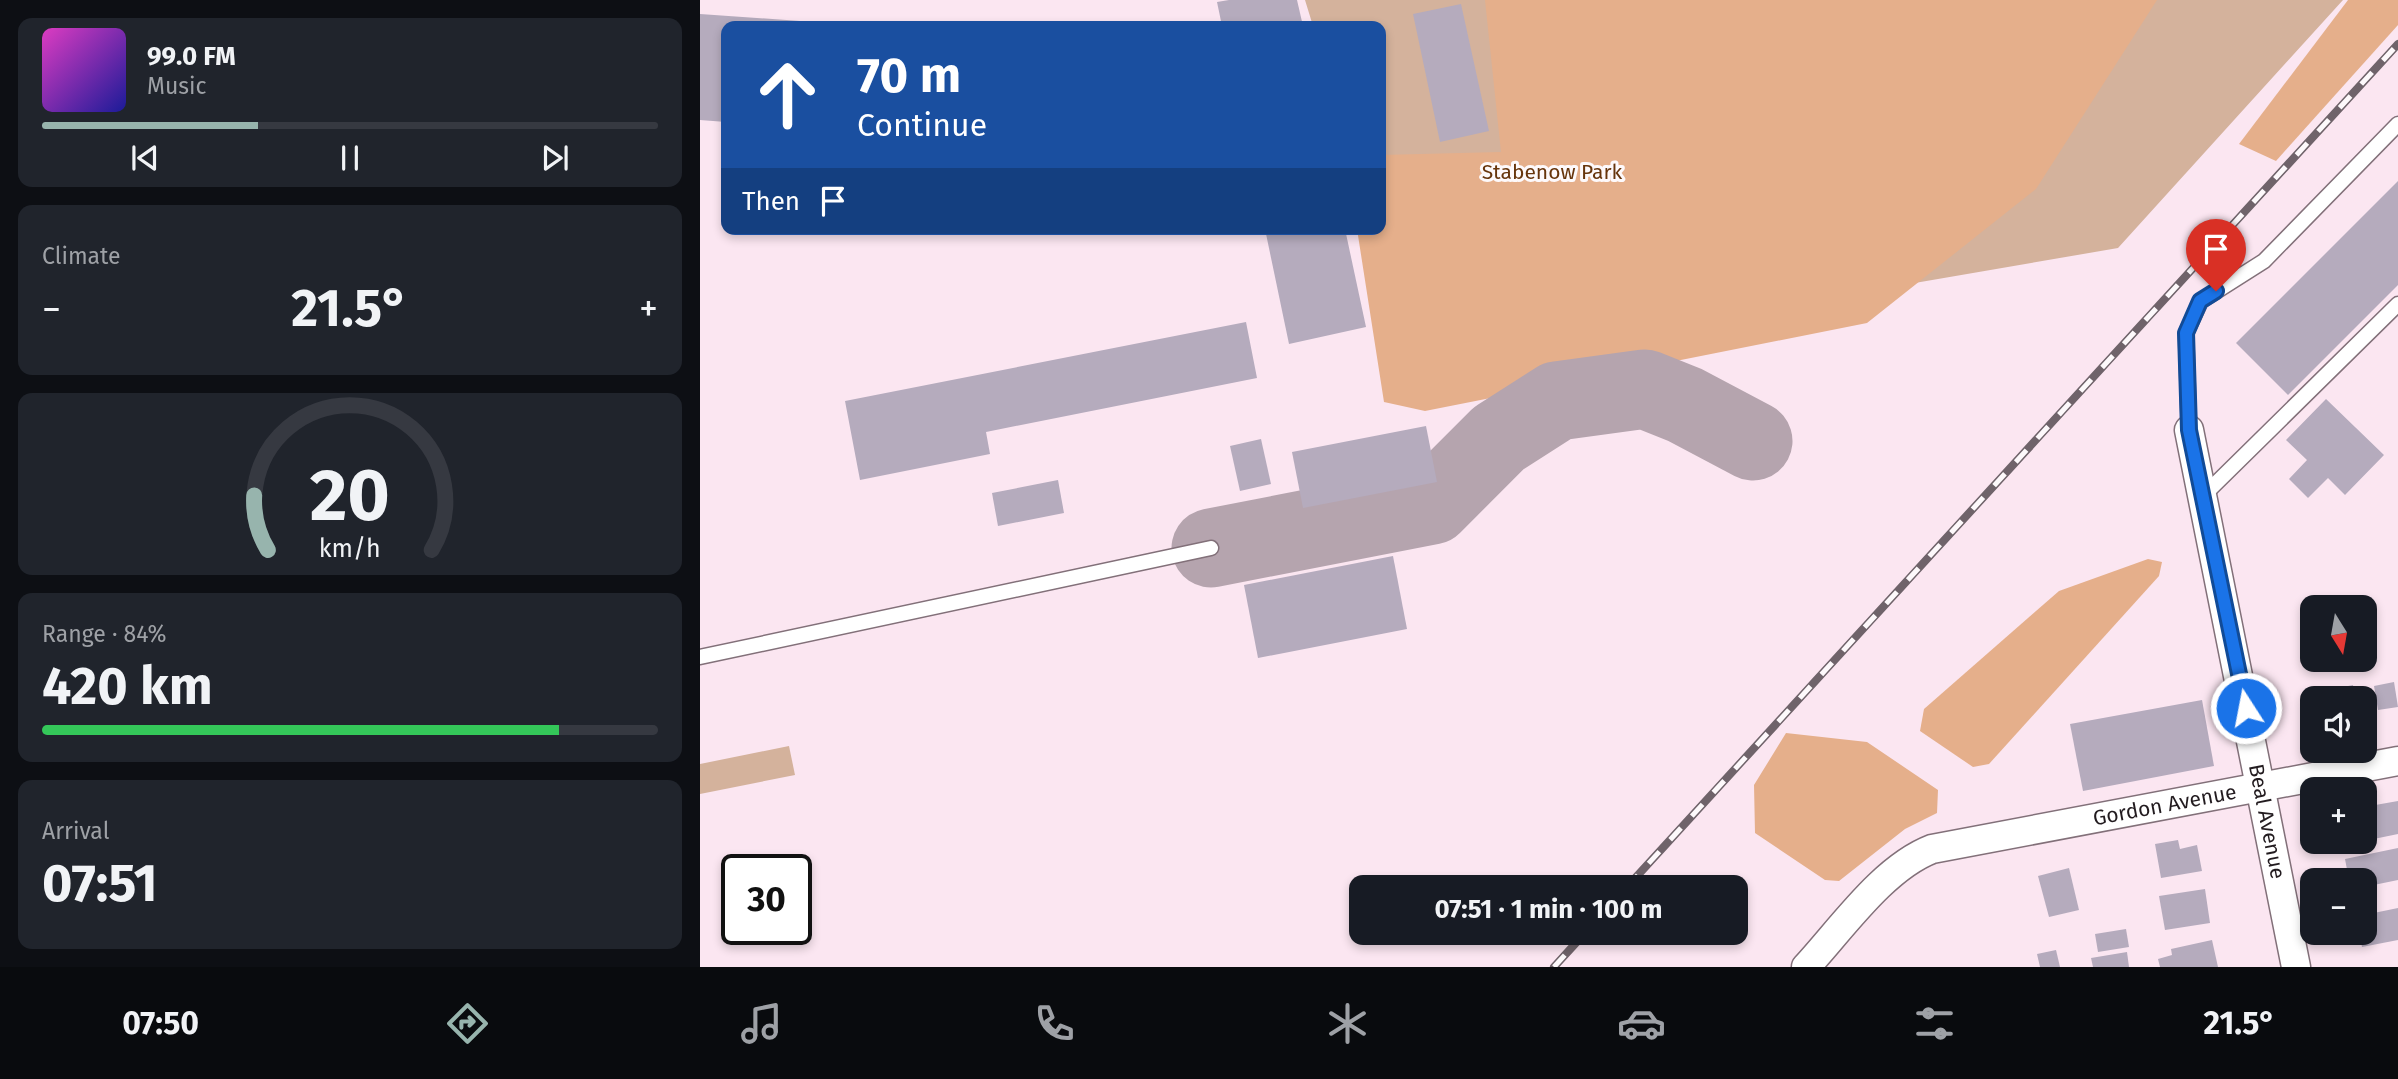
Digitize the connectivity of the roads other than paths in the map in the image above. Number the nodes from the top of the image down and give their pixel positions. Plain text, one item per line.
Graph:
1 (2398, 124) edge
2 (2398, 304) edge
3 (2189, 430) joint
4 (2203, 495) junction
5 (1211, 548) dead end
6 (700, 657) edge
7 (2398, 761) edge
8 (2263, 788) junction
9 (1805, 967) edge
10 (2297, 967) edge

1 - 3 lane
2 - 4 lane
3 - 4 street, Beal Avenue
4 - 8 street, Beal Avenue
5 - 6 lane
7 - 8 street, Gordon Avenue
8 - 9 street, Gordon Avenue
8 - 10 street, Beal Avenue

